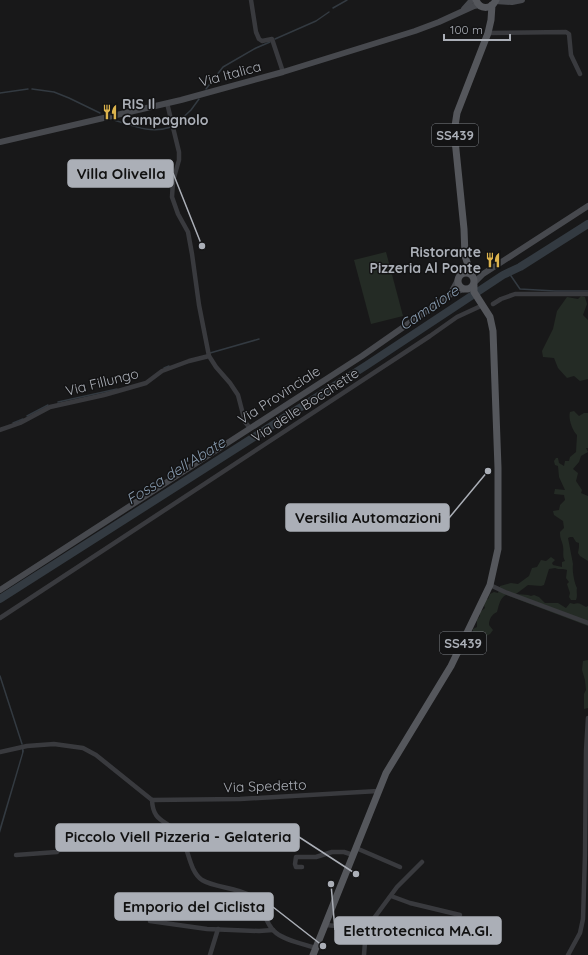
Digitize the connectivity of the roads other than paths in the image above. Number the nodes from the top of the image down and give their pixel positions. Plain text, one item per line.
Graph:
1 (251, 0) edge
2 (472, 0) edge
3 (522, 0) edge
4 (494, 2) edge
5 (479, 4) edge
6 (462, 12) junction
7 (491, 20) junction
8 (488, 33) junction
9 (283, 72) junction
10 (580, 74) dead end
11 (167, 103) junction
12 (0, 142) edge
13 (588, 206) edge
14 (465, 256) junction
15 (459, 278) junction
16 (471, 284) junction
17 (587, 294) edge
18 (448, 296) junction
19 (483, 306) junction
20 (209, 356) junction
21 (250, 428) junction
22 (0, 430) edge
23 (490, 585) junction
24 (0, 590) edge
25 (0, 618) edge
26 (588, 623) edge
27 (588, 718) edge
28 (0, 752) edge
29 (378, 791) junction
30 (587, 793) edge
31 (152, 800) junction
32 (174, 830) junction
33 (356, 848) junction
34 (16, 855) dead end
35 (353, 855) junction
36 (422, 862) dead end
37 (302, 867) dead end
38 (400, 867) dead end
39 (390, 896) junction
40 (460, 915) dead end
41 (150, 921) dead end
42 (326, 925) junction
43 (218, 929) junction
44 (366, 929) junction
45 (272, 930) junction
46 (315, 952) edge
47 (365, 954) edge
48 (210, 955) edge
49 (568, 955) edge

1 - 9 street
2 - 6 main road, Via Italica
3 - 4 main road
4 - 5 main road
4 - 7 main road, SS439
5 - 6 main road, Via Italica
5 - 7 main road
6 - 9 main road, Via Italica
7 - 8 main road, SS439
8 - 10 street
8 - 14 main road, SS439
9 - 11 main road, Via Italica
11 - 12 main road, Via Italica
11 - 20 street
13 - 16 main road, Via Provinciale
14 - 15 main road
14 - 16 main road, SS439
15 - 16 main road
15 - 16 main road
15 - 18 main road, Via Provinciale
16 - 18 main road, Via Provinciale
16 - 19 main road, SS439
17 - 19 street, Via delle Bocchette
18 - 21 main road, Via Provinciale
19 - 23 main road, SS439
19 - 25 street, Via delle Bocchette
20 - 21 street
20 - 22 street, Via Fillungo
21 - 24 main road, Via Provinciale
23 - 26 street
23 - 29 main road, SS439
27 - 30 street
28 - 31 street
29 - 31 street, Via Spedetto
29 - 33 main road, SS439
30 - 49 street
31 - 32 street
32 - 34 street
32 - 45 street
33 - 35 main road, SS439
33 - 38 street
35 - 37 street
35 - 42 main road, SS439
36 - 39 street
39 - 40 street
39 - 44 street
41 - 43 street
42 - 44 street
42 - 46 main road, SS439
43 - 45 street
43 - 48 street
44 - 47 street
45 - 46 street

